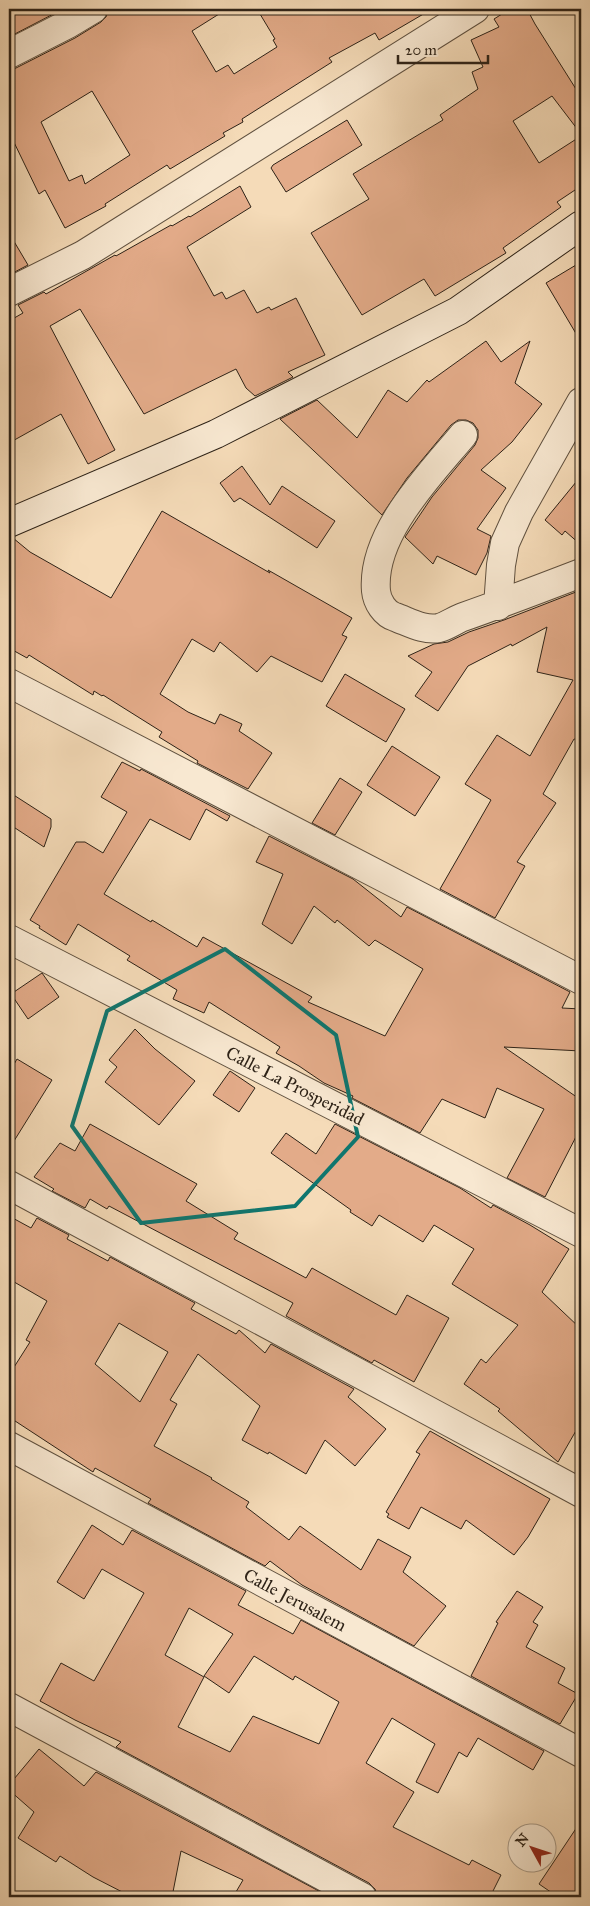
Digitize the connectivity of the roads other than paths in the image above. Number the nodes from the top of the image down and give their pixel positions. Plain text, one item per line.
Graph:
1 (93, 9) edge
2 (474, 9) edge
3 (9, 54) edge
4 (581, 225) edge
5 (9, 292) edge
6 (581, 402) edge
7 (462, 435) dead end
8 (9, 524) edge
9 (581, 573) edge
10 (498, 606) junction
11 (9, 683) edge
12 (9, 939) edge
13 (581, 980) edge
14 (9, 1185) edge
15 (581, 1233) edge
16 (9, 1446) edge
17 (581, 1493) edge
18 (9, 1707) edge
19 (581, 1753) edge
20 (362, 1897) edge

1 - 3 street
2 - 5 street
4 - 8 street
6 - 10 street
7 - 10 street
9 - 10 street
11 - 13 street
12 - 15 street, Calle La Prosperidad
14 - 17 street
16 - 19 street, Calle Jerusalem
18 - 20 street

